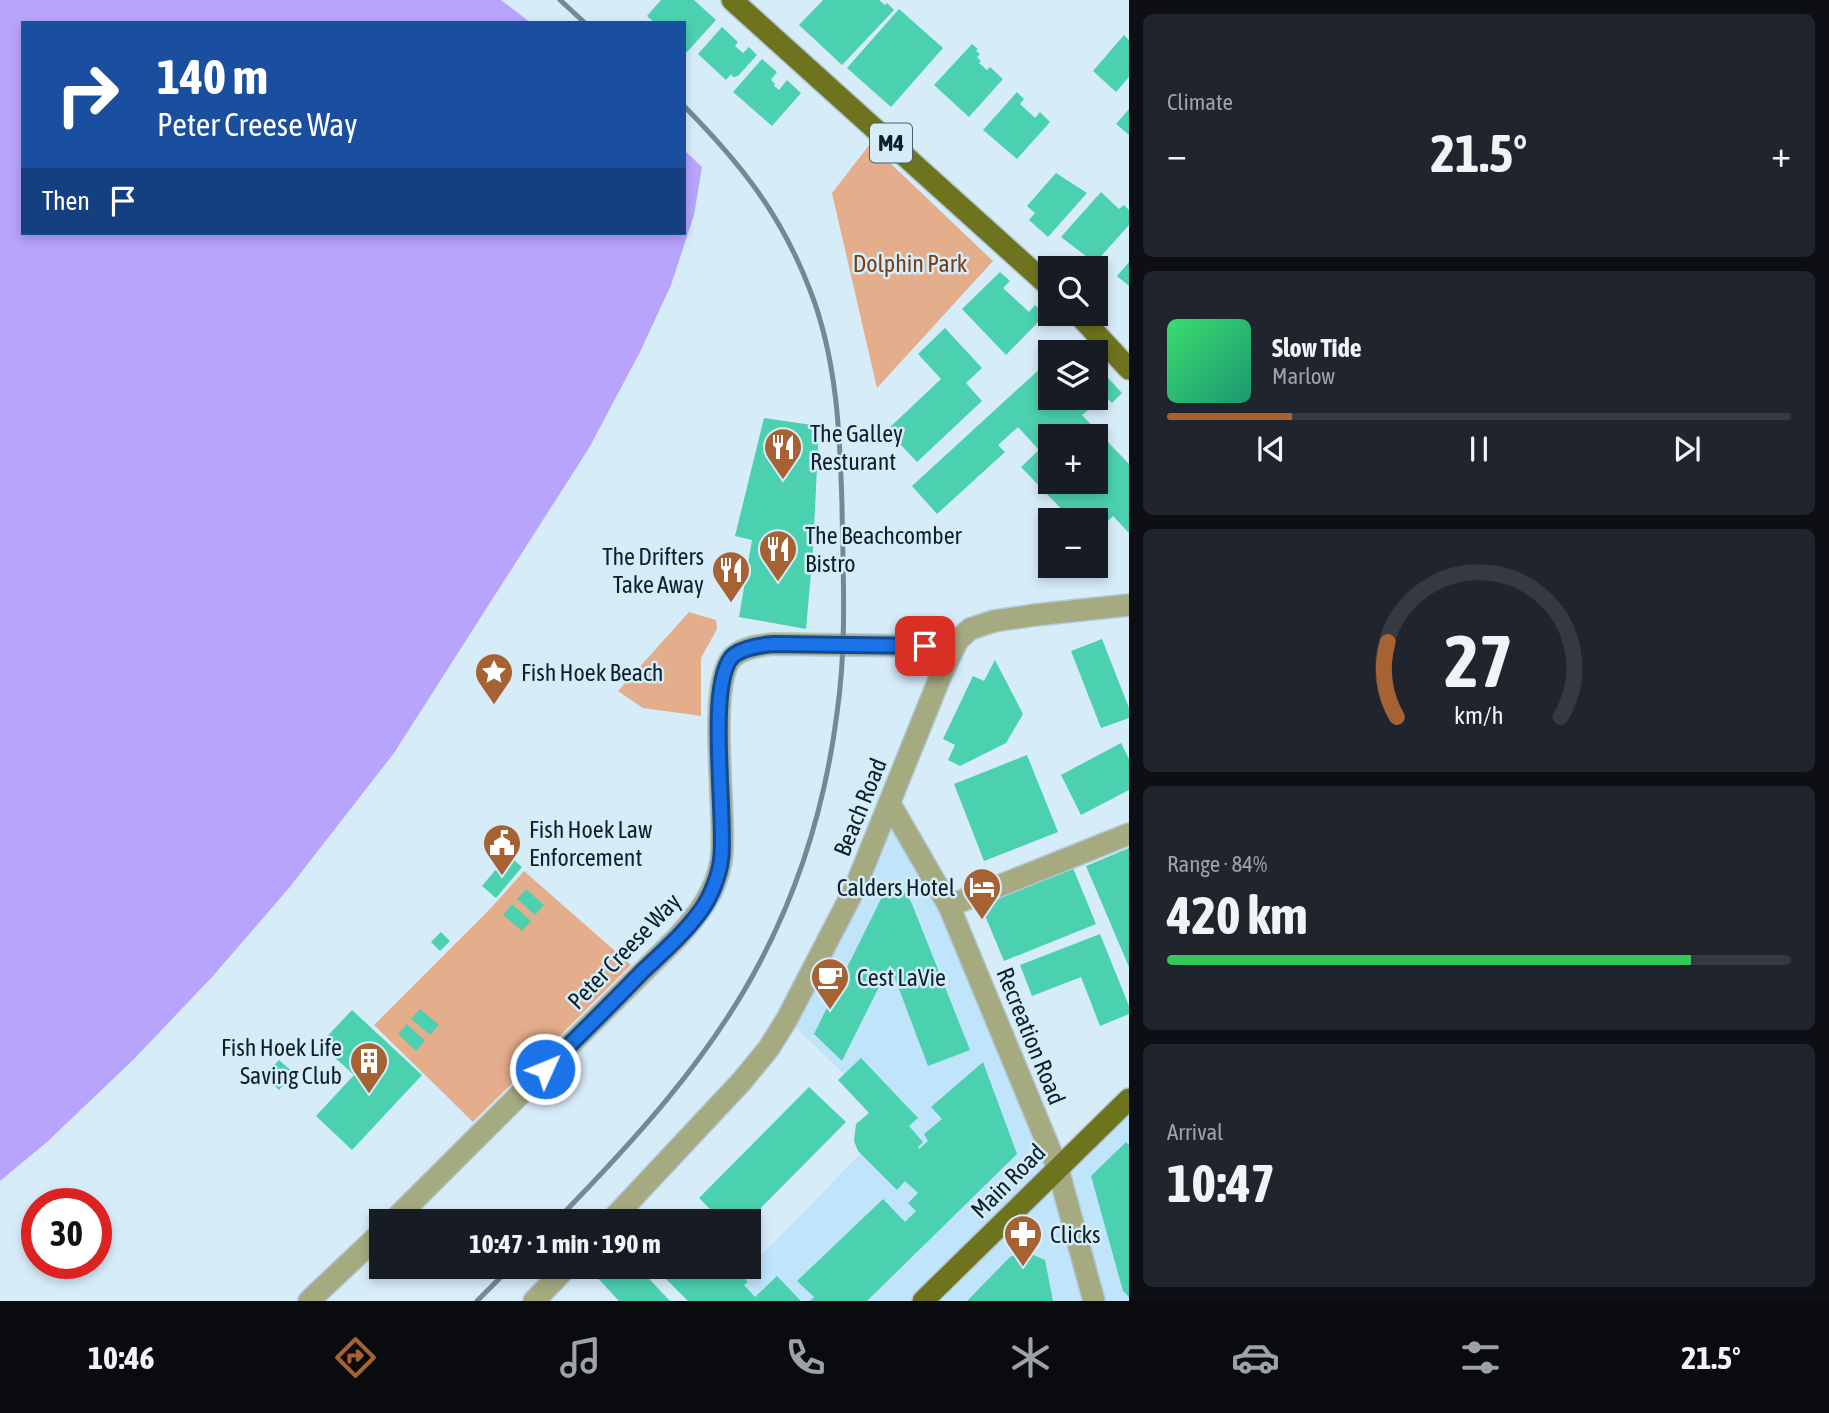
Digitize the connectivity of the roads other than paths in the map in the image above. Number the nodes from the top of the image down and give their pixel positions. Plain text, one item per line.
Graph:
1 (733, 0) edge
2 (1038, 276) edge
3 (1089, 326) edge
4 (1129, 369) edge
5 (1129, 605) edge
6 (953, 648) junction
7 (890, 804) junction
8 (1129, 834) edge
9 (949, 906) junction
10 (1129, 1099) edge
11 (1058, 1169) junction
12 (405, 1209) edge
13 (622, 1209) edge
14 (369, 1244) edge
15 (555, 1279) edge
16 (309, 1301) edge
17 (534, 1301) edge
18 (923, 1301) edge
19 (1094, 1301) edge

1 - 2 main road, M4
3 - 4 main road
5 - 6 street, Beach Road
6 - 7 street, Beach Road
6 - 12 street, Peter Creese Way
7 - 9 street, Recreation Road
7 - 13 street, Beach Road
8 - 9 street
9 - 11 street, Recreation Road
10 - 11 main road, Main Road
11 - 18 main road, Main Road
11 - 19 street, Recreation Road
14 - 16 street
15 - 17 street

